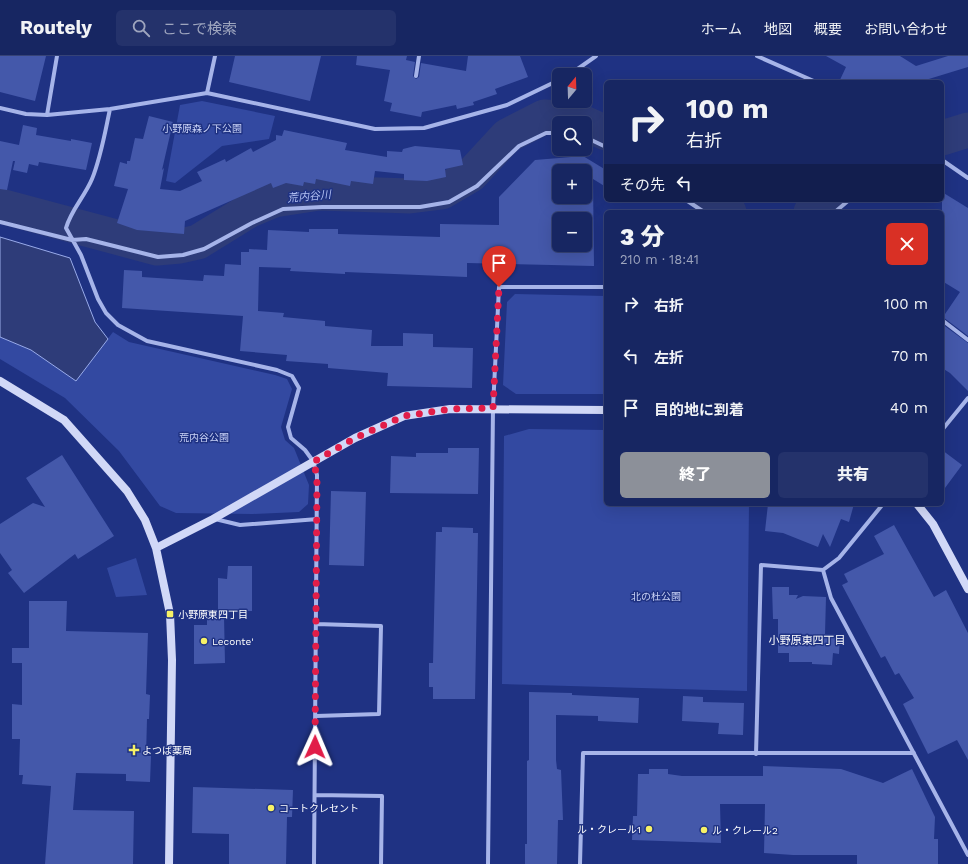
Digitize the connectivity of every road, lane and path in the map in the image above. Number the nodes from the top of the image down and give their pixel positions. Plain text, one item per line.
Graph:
1 (57, 56) edge
2 (215, 56) edge
3 (419, 56) edge
4 (596, 56) edge
5 (757, 56) edge
6 (579, 68) edge
7 (416, 76) dead end
8 (811, 80) edge
9 (552, 83) edge
10 (207, 92) junction
11 (0, 108) edge
12 (110, 109) junction
13 (47, 115) junction
14 (552, 133) edge
15 (592, 140) edge
16 (604, 146) edge
17 (944, 161) edge
18 (968, 178) edge
19 (689, 202) edge
20 (847, 202) edge
21 (701, 210) edge
22 (838, 210) edge
23 (0, 222) edge
24 (72, 240) junction
25 (604, 287) edge
26 (944, 322) edge
27 (968, 340) edge
28 (0, 381) edge
29 (968, 398) edge
30 (493, 408) junction
31 (604, 410) edge
32 (944, 428) edge
33 (313, 462) junction
34 (881, 506) edge
35 (920, 506) edge
36 (213, 519) junction
37 (318, 519) junction
38 (156, 548) junction
39 (823, 570) junction
40 (968, 589) edge
41 (316, 624) junction
42 (316, 716) junction
43 (914, 753) junction
44 (756, 754) junction
45 (315, 795) junction
46 (968, 855) edge
47 (169, 864) edge
48 (314, 864) edge
49 (381, 864) edge
50 (488, 864) edge
51 (580, 864) edge

1 - 13 street
2 - 10 street
3 - 7 street
4 - 6 street
5 - 8 street
9 - 10 street
10 - 12 street
11 - 13 street
12 - 13 street
12 - 24 street
14 - 24 street
15 - 16 street
17 - 18 street
19 - 21 street
20 - 22 street
23 - 24 street
24 - 33 street
25 - 30 street
26 - 27 street
28 - 38 street
29 - 32 street
30 - 31 street
30 - 33 street
30 - 50 street
33 - 36 street
33 - 37 street
34 - 39 street
35 - 40 street
36 - 37 street
36 - 38 street
37 - 41 street
38 - 47 street
39 - 43 street
39 - 44 street
41 - 42 street
41 - 42 street
42 - 45 street
43 - 44 street
43 - 46 street
44 - 51 street
45 - 48 street
45 - 49 street

